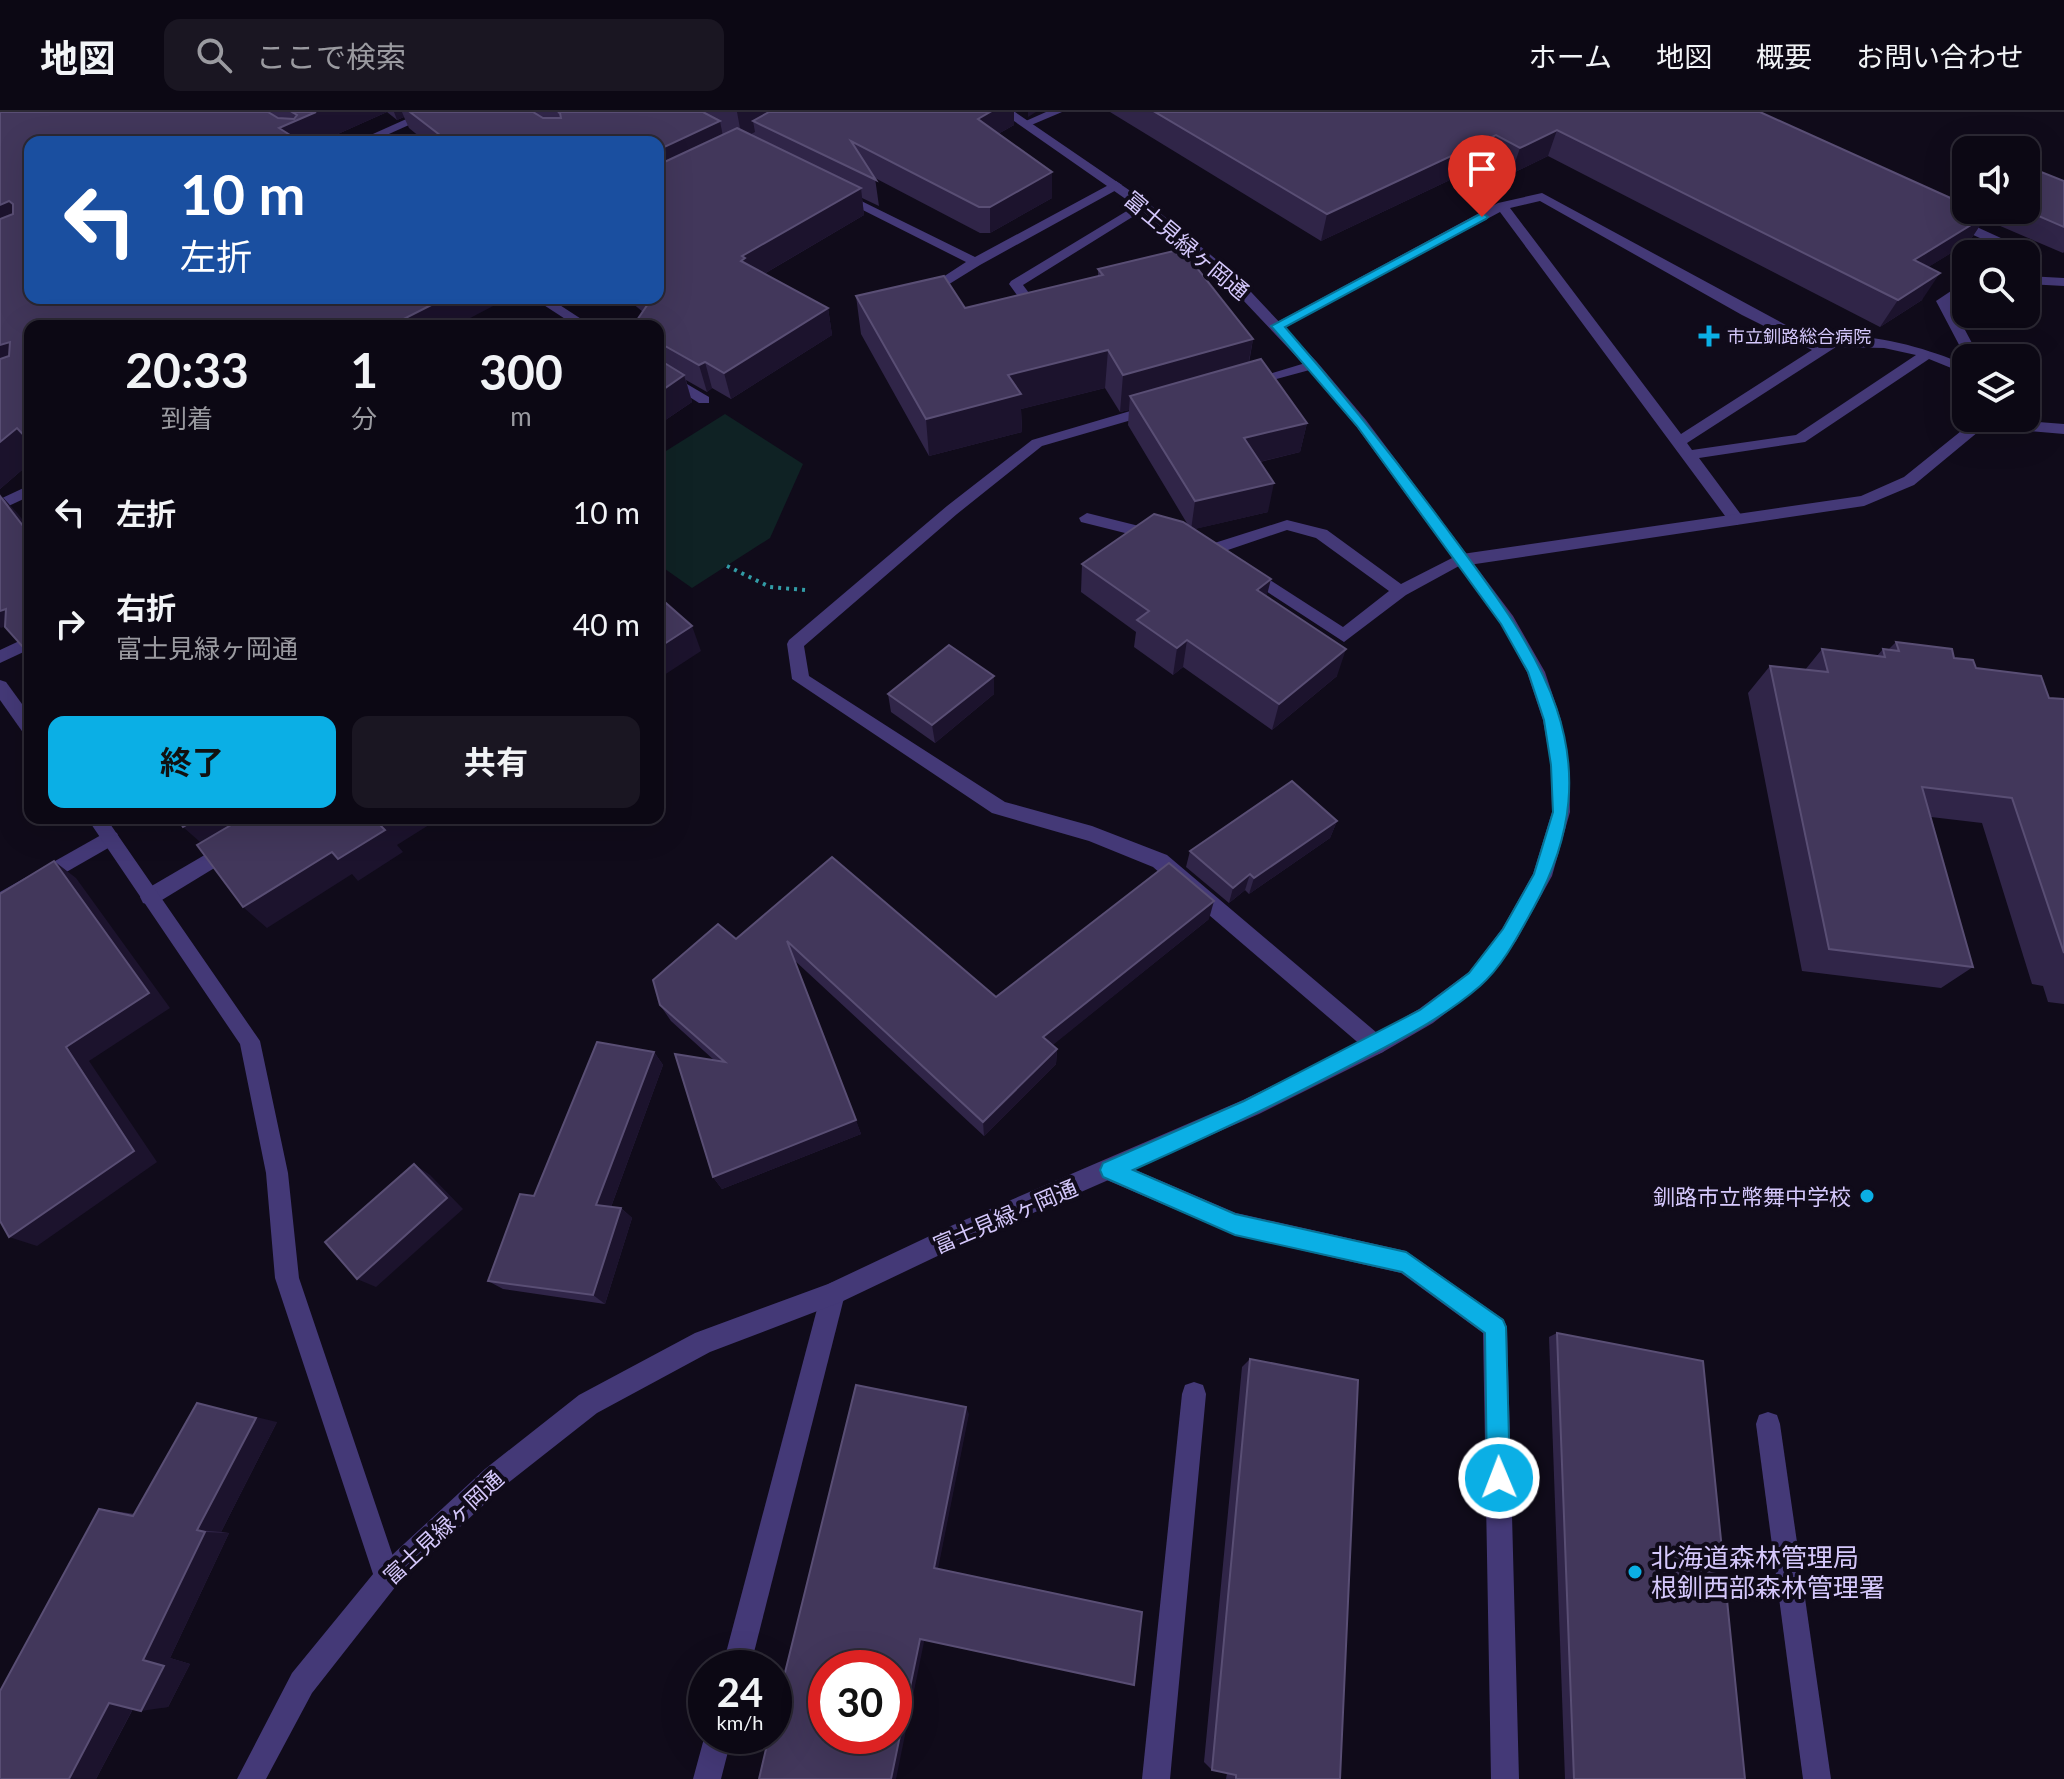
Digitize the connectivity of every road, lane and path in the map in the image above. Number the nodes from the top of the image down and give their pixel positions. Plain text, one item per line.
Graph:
1 (432, 112) edge
2 (1007, 112) edge
3 (1056, 112) edge
4 (1025, 124) junction
5 (375, 136) edge
6 (1116, 185) junction
7 (824, 187) edge
8 (1144, 206) junction
9 (1502, 206) junction
10 (1937, 213) edge
11 (1994, 240) edge
12 (975, 262) junction
13 (2040, 281) edge
14 (2064, 282) edge
15 (1952, 295) edge
16 (915, 302) edge
17 (550, 304) edge
18 (1034, 309) edge
19 (1952, 318) edge
20 (575, 320) edge
21 (1277, 326) junction
22 (1822, 350) junction
23 (1928, 353) junction
24 (1952, 364) edge
25 (1312, 365) junction
26 (664, 375) edge
27 (1235, 386) edge
28 (704, 400) edge
29 (1174, 404) edge
30 (2040, 426) edge
31 (2064, 429) edge
32 (1969, 432) edge
33 (1684, 448) junction
34 (24, 493) edge
35 (0, 505) edge
36 (1087, 518) dead end
37 (1737, 520) junction
38 (1196, 546) junction
39 (1462, 560) junction
40 (727, 566) dead end
41 (1400, 591) junction
42 (855, 593) junction
43 (24, 645) edge
44 (0, 657) edge
45 (0, 687) edge
46 (24, 721) edge
47 (100, 824) edge
48 (254, 834) edge
49 (110, 838) junction
50 (150, 897) junction
51 (0, 902) edge
52 (1376, 1045) junction
53 (1110, 1170) junction
54 (833, 1294) junction
55 (1194, 1394) dead end
56 (1768, 1424) dead end
57 (387, 1577) junction
58 (741, 1650) edge
59 (713, 1754) edge
60 (251, 1779) edge
61 (707, 1779) edge
62 (1156, 1779) edge
63 (1505, 1779) edge
64 (1817, 1779) edge

1 - 5 street
2 - 4 street, 富士見緑ヶ岡通
3 - 4 street
4 - 6 street, 富士見緑ヶ岡通
6 - 8 street, 富士見緑ヶ岡通
6 - 12 street
7 - 12 street
8 - 18 street
8 - 21 street, 富士見緑ヶ岡通
9 - 21 street
9 - 22 street
9 - 33 street
10 - 11 street
12 - 16 street
13 - 14 street
15 - 19 street
17 - 20 street
21 - 25 street, 富士見緑ヶ岡通
22 - 23 street
22 - 33 street
23 - 24 street
23 - 33 street
25 - 27 street
25 - 39 street, 富士見緑ヶ岡通
26 - 28 street
29 - 42 street
30 - 31 street
32 - 37 street
33 - 37 street
34 - 35 street
36 - 38 street
37 - 39 street
38 - 41 street
38 - 41 street
39 - 41 street
39 - 52 street, 富士見緑ヶ岡通
40 - 42 path
42 - 52 street
43 - 44 street
45 - 46 street
47 - 49 street
48 - 50 street
49 - 50 street
49 - 51 street
50 - 57 street
52 - 53 street, 富士見緑ヶ岡通
53 - 54 street, 富士見緑ヶ岡通
53 - 63 street
54 - 57 street, 富士見緑ヶ岡通
54 - 58 street
55 - 62 street
56 - 64 street
57 - 60 street, 富士見緑ヶ岡通
59 - 61 street

